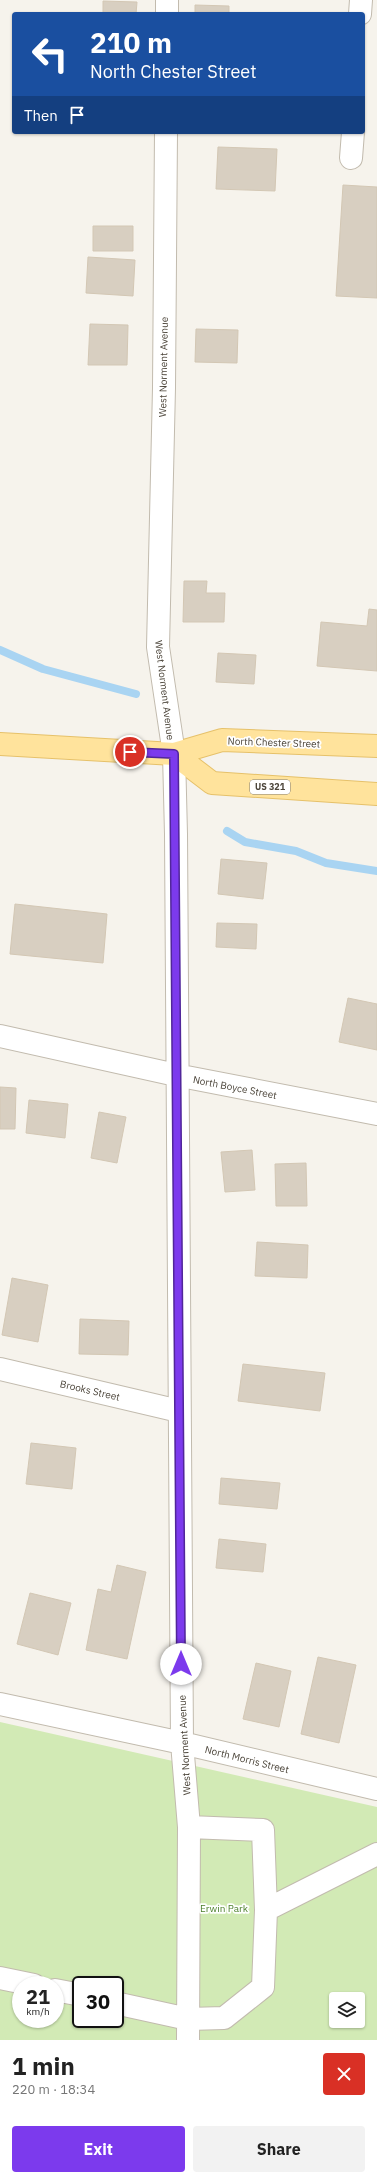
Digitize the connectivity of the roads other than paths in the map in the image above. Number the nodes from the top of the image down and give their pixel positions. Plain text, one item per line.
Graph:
1 (167, 0) edge
2 (361, 0) edge
3 (167, 12) edge
4 (360, 12) edge
5 (166, 134) edge
6 (353, 134) edge
7 (352, 158) dead end
8 (0, 744) edge
9 (377, 746) edge
10 (174, 754) junction
11 (377, 794) edge
12 (0, 1036) edge
13 (176, 1075) junction
14 (377, 1114) edge
15 (0, 1369) edge
16 (179, 1410) junction
17 (0, 1704) edge
18 (182, 1743) junction
19 (377, 1789) edge
20 (189, 1827) junction
21 (377, 1854) edge
22 (266, 1910) junction
23 (0, 1978) edge
24 (12, 1980) edge
25 (124, 2005) edge
26 (188, 2019) junction
27 (188, 2040) edge

1 - 3 street
2 - 4 street
5 - 10 street, West Norment Avenue
6 - 7 street
8 - 10 main road, North Chester Street
9 - 10 main road, North Chester Street
10 - 11 main road, US 321
10 - 13 street, West Norment Avenue
12 - 13 street, North Boyce Street
13 - 14 street, North Boyce Street
13 - 16 street, West Norment Avenue
15 - 16 street, Brooks Street
16 - 18 street, West Norment Avenue
17 - 18 street, North Morris Street
18 - 19 street, North Morris Street
18 - 20 street, West Norment Avenue
20 - 22 street
20 - 26 street, West Norment Avenue
21 - 22 street
22 - 26 street
23 - 24 street
25 - 26 street
26 - 27 street, West Norment Avenue

